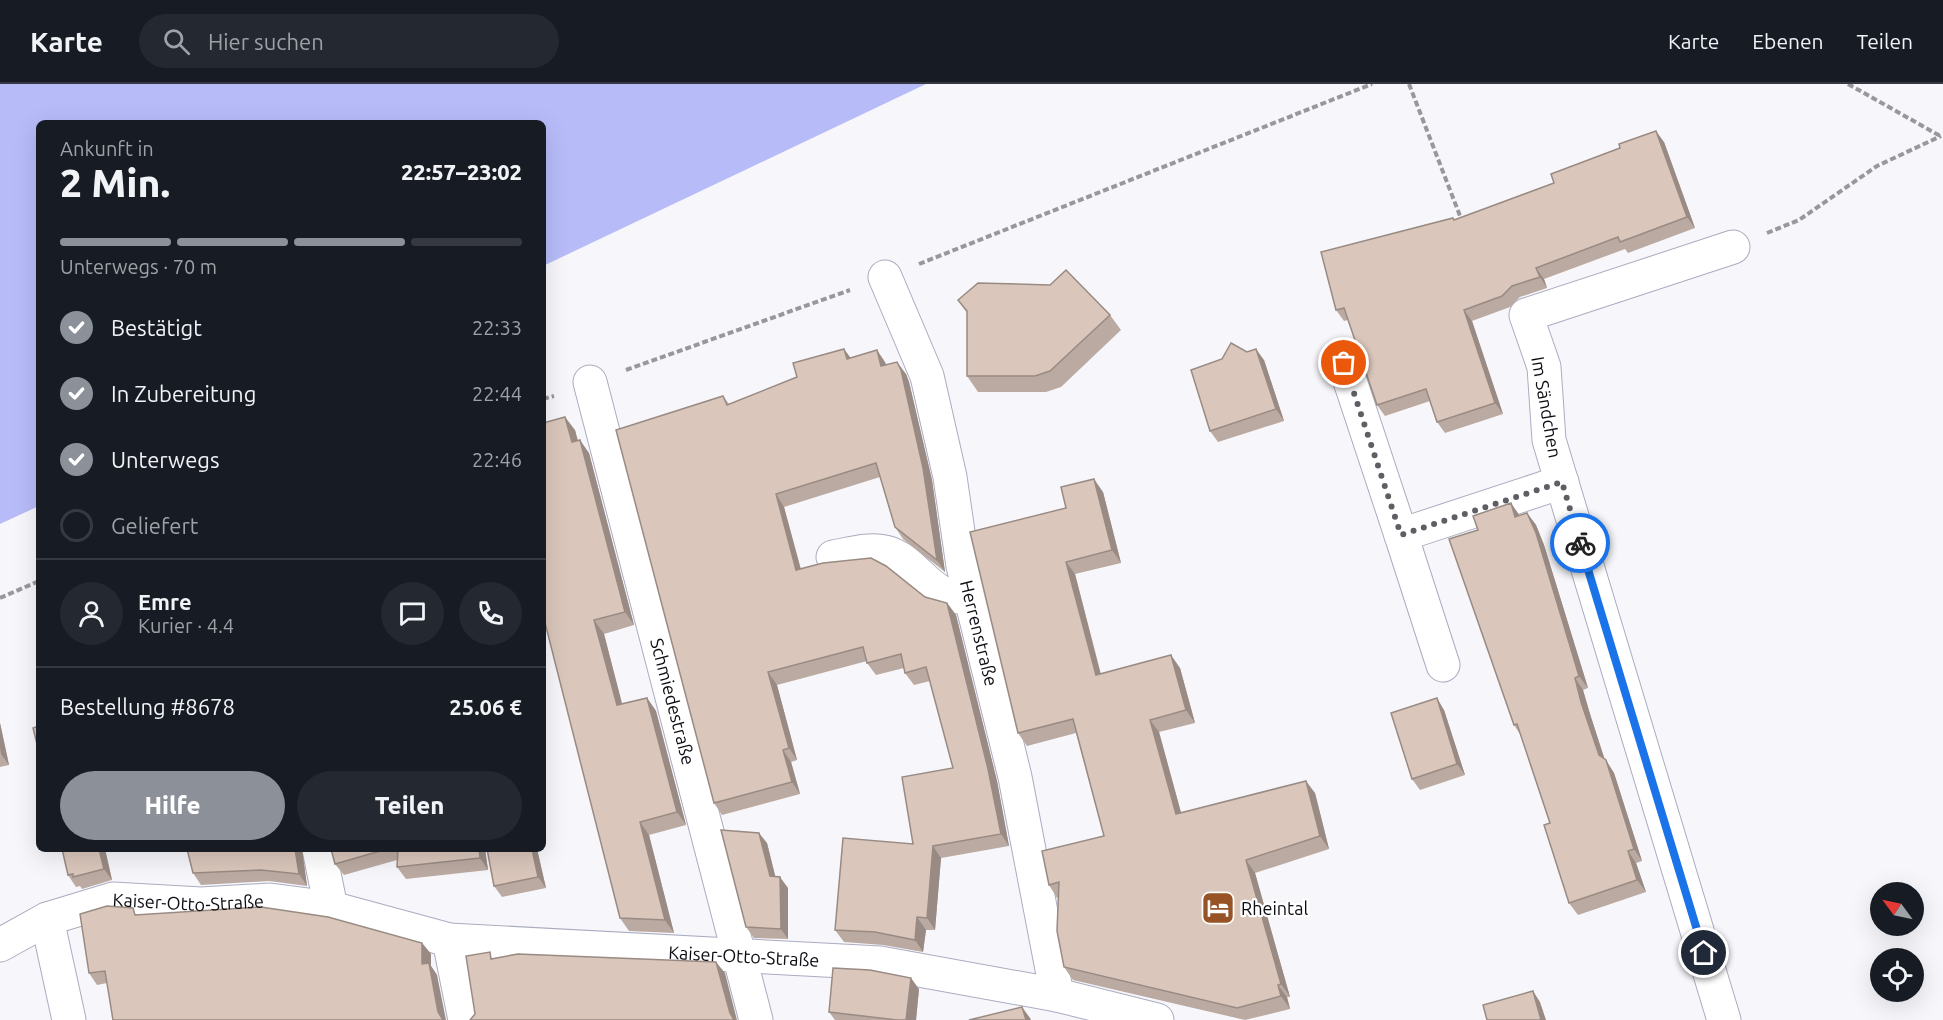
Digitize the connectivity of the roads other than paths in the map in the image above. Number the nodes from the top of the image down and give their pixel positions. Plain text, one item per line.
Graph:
1 (1733, 247) road end
2 (885, 277) road end
3 (1344, 363) dead end
4 (590, 382) road end
5 (1562, 482) junction
6 (1401, 535) junction
7 (833, 556) dead end
8 (970, 597) junction
9 (1443, 665) dead end
10 (321, 852) edge
11 (331, 908) junction
12 (47, 919) junction
13 (449, 940) junction
14 (0, 945) edge
15 (740, 954) junction
16 (1057, 995) junction
17 (69, 1020) edge
18 (465, 1020) edge
19 (756, 1020) edge
20 (1156, 1020) edge
21 (1724, 1020) edge

1 - 5 street, Im Sändchen
2 - 8 street, Herrenstraße
3 - 6 street
4 - 15 street, Schmiedestraße
5 - 6 street
5 - 21 street, Im Sändchen
6 - 9 street
7 - 8 street
8 - 16 street, Herrenstraße
10 - 11 street
11 - 12 street, Kaiser-Otto-Straße
11 - 13 street, Kaiser-Otto-Straße
12 - 14 street, Kaiser-Otto-Straße
12 - 17 street
13 - 15 street, Kaiser-Otto-Straße
13 - 18 street
15 - 16 street, Kaiser-Otto-Straße
15 - 19 street, Schmiedestraße
16 - 20 street, Kaiser-Otto-Straße

